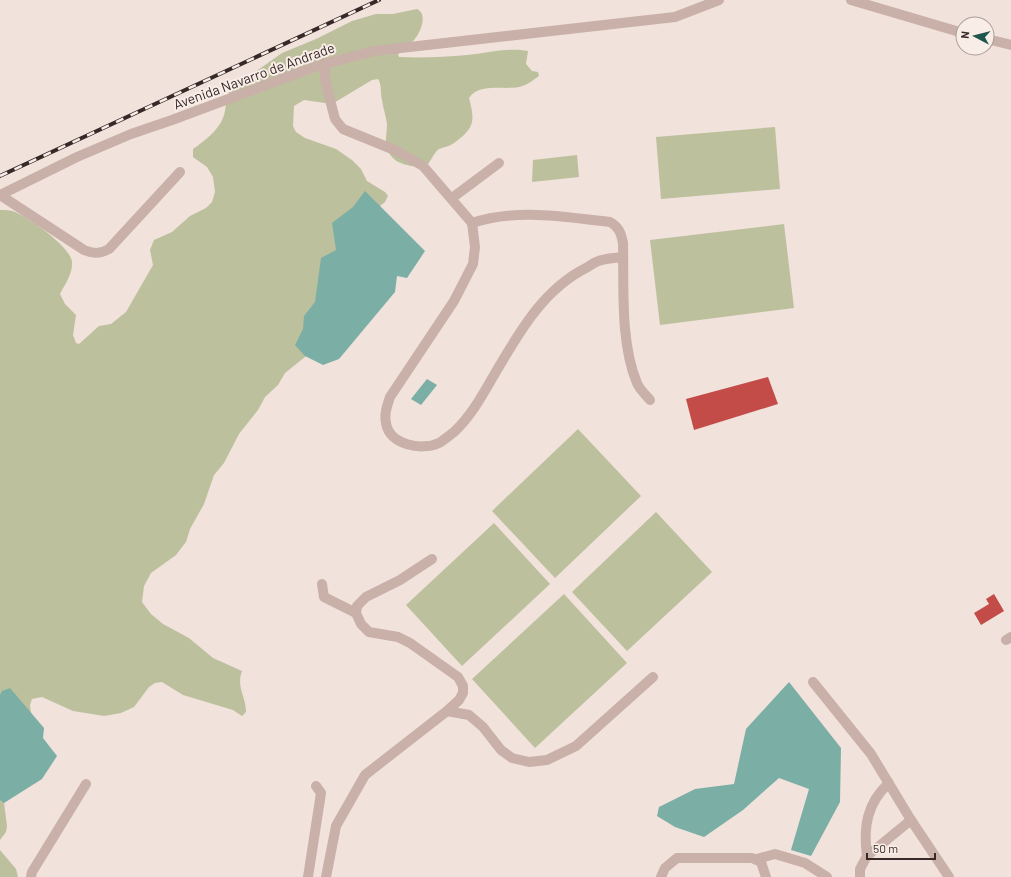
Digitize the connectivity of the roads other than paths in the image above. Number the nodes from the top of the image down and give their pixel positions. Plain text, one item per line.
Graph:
1 (719, 0) edge
2 (851, 0) edge
3 (955, 31) edge
4 (995, 41) edge
5 (1011, 46) edge
6 (325, 63) junction
7 (499, 163) dead end
8 (180, 172) dead end
9 (0, 195) edge
10 (452, 198) junction
11 (472, 222) junction
12 (623, 257) junction
13 (650, 400) dead end
14 (432, 559) dead end
15 (322, 584) dead end
16 (356, 613) junction
17 (653, 677) dead end
18 (813, 682) dead end
19 (447, 711) junction
20 (889, 783) junction
21 (86, 784) dead end
22 (316, 786) dead end
23 (911, 820) junction
24 (867, 856) junction
25 (757, 859) junction
26 (31, 877) edge
27 (308, 877) edge
28 (326, 877) edge
29 (661, 877) edge
30 (766, 877) edge
31 (827, 877) edge
32 (860, 877) edge
33 (949, 877) edge

1 - 6 street, Avenida Navarro de Andrade
2 - 3 street
4 - 5 street
6 - 9 street, Avenida Navarro de Andrade
6 - 10 street
7 - 10 street
8 - 9 street
10 - 11 street
11 - 12 street
11 - 12 street
12 - 13 street
14 - 16 street
15 - 16 street
16 - 19 street
17 - 19 street
18 - 20 street
19 - 28 street
20 - 23 street
20 - 24 street
21 - 26 street
22 - 27 street
23 - 24 street
23 - 33 street
24 - 32 street
25 - 29 street
25 - 30 street
25 - 31 street

